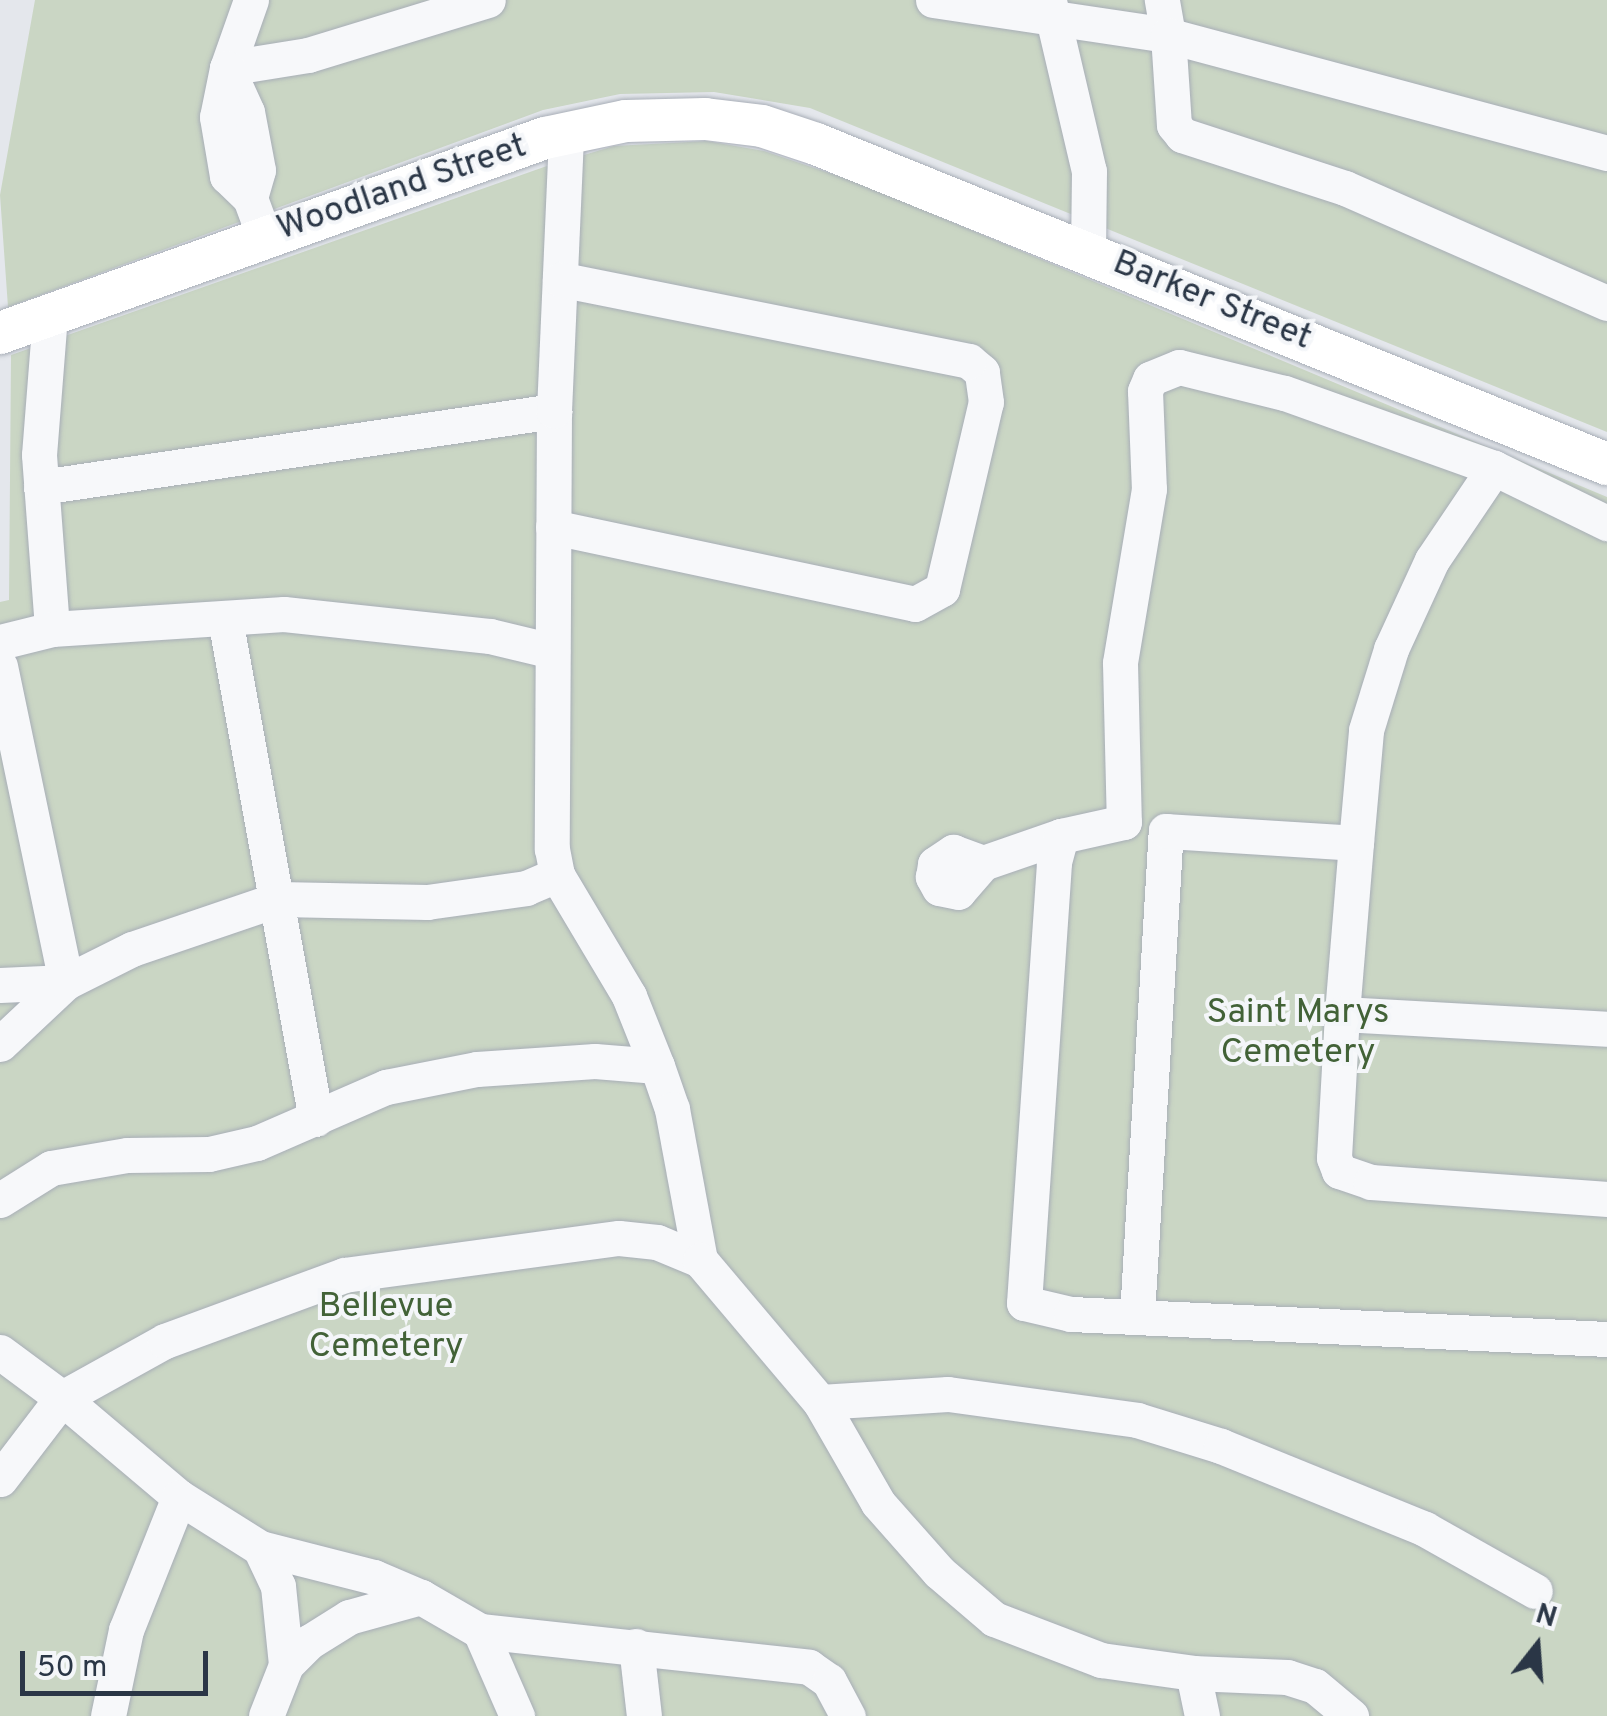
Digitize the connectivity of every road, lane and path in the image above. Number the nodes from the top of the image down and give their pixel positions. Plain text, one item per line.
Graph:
1 (251, 0) edge
2 (488, 0) edge
3 (932, 0) edge
4 (1162, 0) edge
5 (1052, 10) edge
6 (1168, 35) junction
7 (227, 68) junction
8 (566, 134) junction
9 (816, 144) joint
10 (1607, 153) edge
11 (257, 217) junction
12 (1088, 250) junction
13 (560, 279) junction
14 (1607, 303) edge
15 (50, 314) junction
16 (0, 333) edge
17 (554, 411) junction
18 (1607, 464) edge
19 (1494, 468) junction
20 (41, 486) junction
21 (1607, 524) edge
22 (553, 527) junction
23 (225, 619) junction
24 (52, 629) junction
25 (0, 642) edge
26 (552, 652) junction
27 (0, 666) edge
28 (1124, 822) junction
29 (1166, 831) junction
30 (1060, 836) junction
31 (1356, 843) junction
32 (983, 863) dead end
33 (556, 875) junction
34 (279, 898) junction
35 (66, 982) junction
36 (0, 985) edge
37 (1342, 1014) junction
38 (1607, 1029) edge
39 (0, 1044) edge
40 (657, 1066) junction
41 (316, 1119) junction
42 (1607, 1198) edge
43 (0, 1200) edge
44 (700, 1260) junction
45 (1138, 1315) junction
46 (1607, 1339) edge
47 (0, 1352) edge
48 (14, 1384) edge
49 (62, 1398) junction
50 (820, 1402) junction
51 (0, 1480) edge
52 (179, 1497) junction
53 (260, 1548) junction
54 (1535, 1591) dead end
55 (421, 1597) junction
56 (480, 1631) junction
57 (636, 1646) junction
58 (286, 1665) junction
59 (1193, 1673) junction
60 (108, 1716) edge
61 (266, 1716) edge
62 (517, 1716) edge
63 (644, 1716) edge
64 (848, 1716) edge
65 (1202, 1716) edge
66 (1351, 1716) edge

1 - 7 street
2 - 7 street
3 - 5 street
4 - 6 street
5 - 6 street
5 - 12 street
6 - 10 street
6 - 14 street
7 - 11 street
8 - 9 main road, Woodland Street
8 - 11 main road, Woodland Street
8 - 13 street
9 - 12 main road, Barker Street
11 - 15 main road, Woodland Street
12 - 18 main road, Barker Street
13 - 17 street
13 - 22 street
15 - 16 main road, Woodland Street
15 - 20 street
17 - 20 street
17 - 22 street
19 - 21 street
19 - 28 street
19 - 31 street
20 - 24 street
22 - 26 street
23 - 24 street
23 - 26 street
23 - 34 street
24 - 25 street
26 - 33 street
27 - 35 street
28 - 29 street
28 - 30 street
29 - 31 street
29 - 45 street
30 - 32 street
30 - 45 street
31 - 37 street
33 - 34 street
33 - 40 street
34 - 35 street
34 - 41 street
35 - 36 street
35 - 39 street
37 - 38 street
37 - 42 street
40 - 41 street
40 - 44 street
41 - 43 street
44 - 49 street
44 - 50 street
45 - 46 street
47 - 48 street
48 - 49 street
49 - 51 street
49 - 52 street
50 - 54 street
50 - 59 street
52 - 53 street
52 - 60 street
53 - 55 street
53 - 58 street
55 - 56 street
55 - 58 street
56 - 57 street
56 - 62 street
57 - 63 street
57 - 64 street
58 - 61 street
59 - 65 street
59 - 66 street

